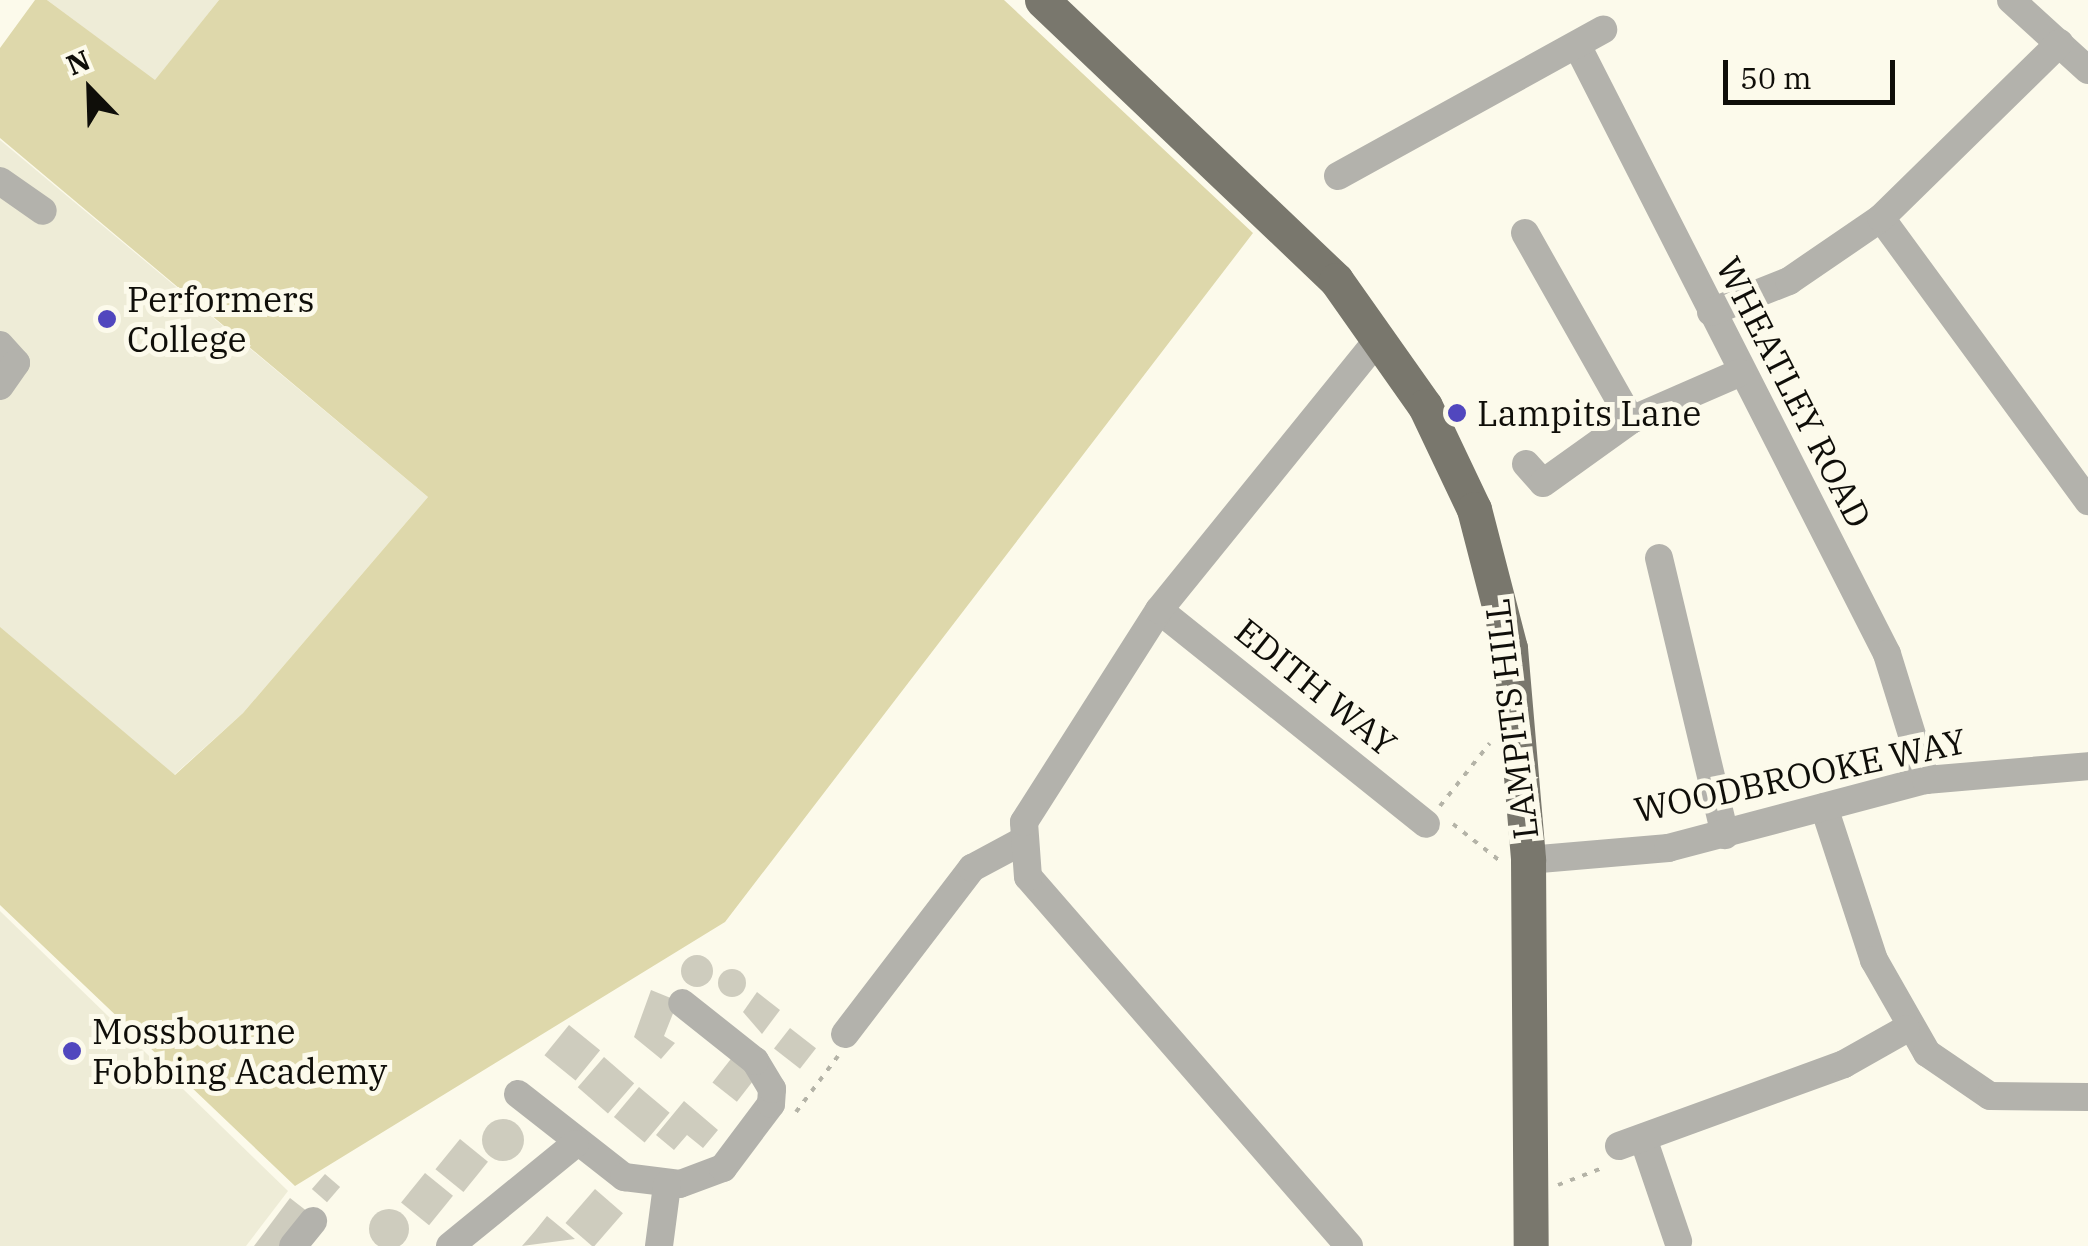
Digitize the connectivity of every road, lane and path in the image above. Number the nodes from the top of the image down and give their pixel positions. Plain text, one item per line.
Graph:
1 (1042, 0) edge
2 (2012, 0) edge
3 (1603, 30) dead end
4 (2060, 42) junction
5 (1577, 45) junction
6 (2088, 70) edge
7 (1338, 176) dead end
8 (0, 180) edge
9 (43, 211) dead end
10 (1881, 218) junction
11 (1525, 233) dead end
12 (1711, 312) junction
13 (1379, 338) junction
14 (0, 346) edge
15 (1739, 373) junction
16 (0, 386) edge
17 (1630, 420) junction
18 (1526, 464) dead end
19 (2088, 500) edge
20 (1660, 558) dead end
21 (1159, 610) junction
22 (1516, 711) junction
23 (2088, 766) edge
24 (1926, 780) junction
25 (1824, 807) junction
26 (1426, 824) junction
27 (1725, 836) junction
28 (1024, 840) junction
29 (1528, 860) junction
30 (682, 1003) dead end
31 (1906, 1028) junction
32 (846, 1034) joint
33 (518, 1094) dead end
34 (2088, 1098) edge
35 (787, 1125) dead end
36 (1631, 1142) junction
37 (575, 1144) junction
38 (667, 1184) junction
39 (1526, 1196) junction
40 (313, 1220) dead end
41 (1678, 1241) dead end
42 (293, 1246) edge
43 (450, 1246) edge
44 (660, 1246) edge
45 (1349, 1246) edge
46 (1531, 1246) edge

1 - 13 main road, LAMPITS HILL
2 - 4 street
3 - 5 street
4 - 6 street
4 - 10 street
5 - 7 street
5 - 12 street, WHEATLEY ROAD
8 - 9 street
10 - 12 street
10 - 19 street
11 - 17 street
12 - 15 street, WHEATLEY ROAD
13 - 21 street
13 - 22 main road, LAMPITS HILL
14 - 16 street
15 - 17 street
15 - 24 street, WHEATLEY ROAD
17 - 18 street
20 - 27 street
21 - 26 street, EDITH WAY
21 - 28 street
22 - 26 path
22 - 29 main road, LAMPITS HILL
23 - 24 street, WOODBROOKE WAY
24 - 25 street, WOODBROOKE WAY
25 - 27 street, WOODBROOKE WAY
25 - 31 street
26 - 29 path
27 - 29 street, WOODBROOKE WAY
28 - 32 street
28 - 45 street
29 - 39 main road, LAMPITS HILL
30 - 38 street
31 - 34 street
31 - 36 street
32 - 35 path
33 - 37 street
36 - 39 path
36 - 41 street
37 - 38 street
37 - 43 street
38 - 44 street
39 - 46 main road, LAMPITS HILL
40 - 42 street

